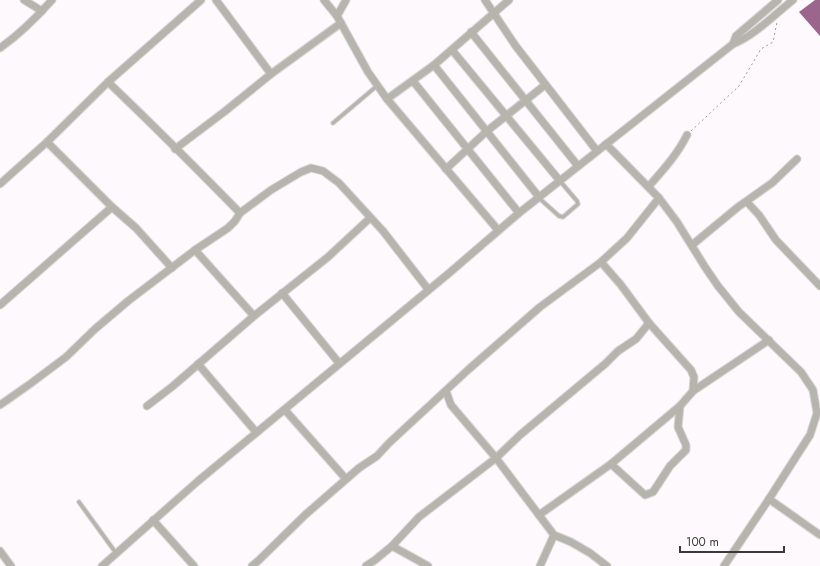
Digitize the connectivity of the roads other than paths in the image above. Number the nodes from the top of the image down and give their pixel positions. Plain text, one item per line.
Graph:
1 (24, 0) edge
2 (52, 0) edge
3 (201, 0) edge
4 (216, 0) edge
5 (324, 0) edge
6 (346, 0) edge
7 (485, 0) edge
8 (510, 0) edge
9 (778, 0) edge
10 (793, 0) edge
11 (42, 11) junction
12 (494, 13) junction
13 (337, 16) junction
14 (341, 23) junction
15 (471, 32) junction
16 (733, 44) junction
17 (0, 48) edge
18 (452, 50) junction
19 (434, 65) junction
20 (271, 74) junction
21 (413, 81) junction
22 (108, 82) junction
23 (378, 85) junction
24 (545, 85) junction
25 (387, 99) junction
26 (526, 100) junction
27 (506, 115) junction
28 (333, 123) dead end
29 (487, 131) junction
30 (687, 135) road end
31 (47, 142) junction
32 (606, 144) junction
33 (468, 148) junction
34 (175, 149) junction
35 (597, 150) junction
36 (797, 159) dead end
37 (578, 166) junction
38 (446, 169) junction
39 (560, 181) junction
40 (0, 184) edge
41 (649, 186) junction
42 (539, 197) junction
43 (659, 198) junction
44 (747, 202) junction
45 (112, 207) junction
46 (519, 212) junction
47 (240, 213) junction
48 (370, 218) junction
49 (498, 230) junction
50 (692, 245) junction
51 (195, 250) junction
52 (601, 262) junction
53 (172, 268) junction
54 (820, 286) edge
55 (428, 289) junction
56 (282, 293) junction
57 (0, 305) edge
58 (254, 316) junction
59 (649, 323) junction
60 (769, 340) junction
61 (198, 364) junction
62 (339, 364) junction
63 (446, 391) junction
64 (693, 391) junction
65 (436, 401) junction
66 (0, 405) edge
67 (451, 405) junction
68 (147, 406) dead end
69 (680, 406) junction
70 (284, 410) junction
71 (256, 432) junction
72 (496, 458) junction
73 (611, 464) junction
74 (346, 479) junction
75 (769, 499) junction
76 (79, 502) dead end
77 (539, 515) junction
78 (153, 520) junction
79 (554, 535) junction
80 (820, 535) edge
81 (392, 546) junction
82 (0, 551) edge
83 (116, 553) junction
84 (11, 566) edge
85 (102, 566) edge
86 (194, 566) edge
87 (252, 566) edge
88 (366, 566) edge
89 (428, 566) edge
90 (540, 566) edge
91 (607, 566) edge
92 (724, 566) edge

1 - 11 street
2 - 11 street
3 - 22 street
4 - 20 street
5 - 13 street
6 - 13 street
7 - 12 street
8 - 12 street
9 - 16 street
10 - 16 street
11 - 17 street
12 - 15 street
12 - 24 street
13 - 14 street
14 - 20 street
14 - 23 street
15 - 18 street
15 - 26 street
16 - 32 street
18 - 19 street
18 - 27 street
19 - 21 street
19 - 29 street
20 - 34 street
21 - 25 street
21 - 33 street
22 - 31 street
22 - 34 street
23 - 25 street
23 - 28 lane
24 - 26 street
24 - 35 street
25 - 38 street
26 - 27 street
26 - 37 street
27 - 29 street
27 - 39 street
29 - 33 street
29 - 42 street
30 - 41 street
31 - 40 street
31 - 45 street
32 - 35 street
32 - 41 street
33 - 38 street
33 - 46 street
34 - 47 street
35 - 37 street
36 - 44 street
37 - 39 street
38 - 49 street
39 - 42 street
39 - 42 lane
41 - 43 street
42 - 46 street
43 - 50 street
43 - 52 street
44 - 50 street
44 - 54 street
45 - 53 street
45 - 57 street
46 - 49 street
47 - 48 street
47 - 51 street
48 - 55 street
48 - 56 street
49 - 55 street
50 - 60 street
51 - 53 street
51 - 58 street
52 - 59 street
52 - 63 street
53 - 66 street
55 - 62 street
56 - 58 street
56 - 62 street
58 - 61 street
59 - 64 street
59 - 72 street
60 - 64 street
60 - 75 street
61 - 68 street
61 - 71 street
62 - 70 street
63 - 65 street
63 - 67 street
64 - 69 street
65 - 67 street
65 - 74 street
67 - 72 street
69 - 73 street
69 - 73 street
70 - 71 street
70 - 74 street
71 - 78 street
72 - 77 street
72 - 81 street
73 - 77 street
74 - 87 street
75 - 80 street
75 - 92 street
76 - 83 lane
77 - 79 street
78 - 83 street
78 - 86 street
79 - 90 street
79 - 91 street
81 - 88 street
81 - 89 street
82 - 84 street
83 - 85 street

